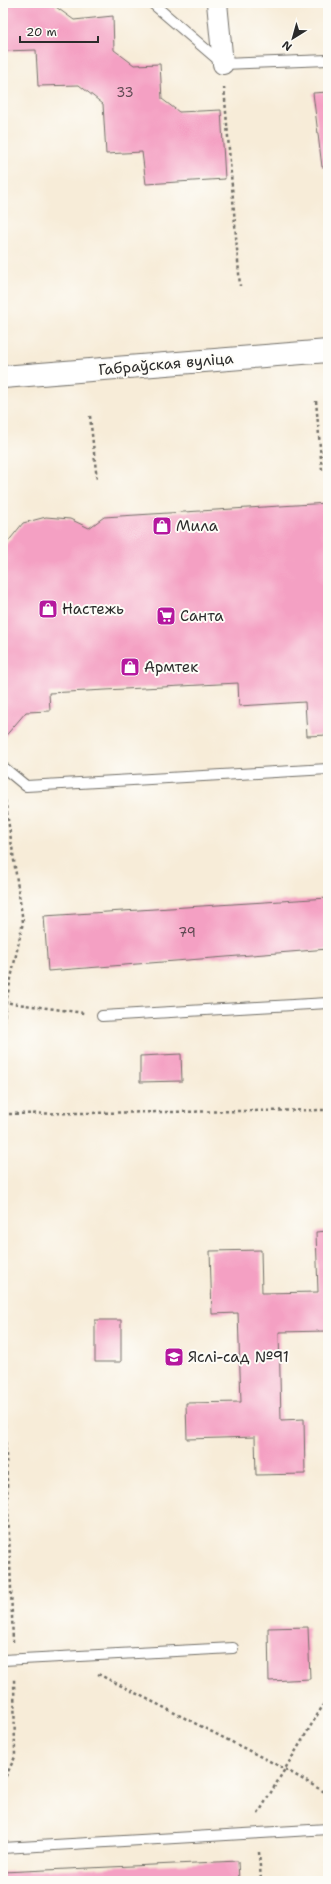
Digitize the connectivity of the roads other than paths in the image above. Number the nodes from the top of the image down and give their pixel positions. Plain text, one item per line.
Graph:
1 (152, 3) edge
2 (217, 3) edge
3 (328, 60) edge
4 (223, 64) junction
5 (328, 351) edge
6 (3, 377) edge
7 (3, 767) edge
8 (328, 769) edge
9 (328, 1003) edge
10 (102, 1016) road end
11 (233, 1648) dead end
12 (3, 1660) edge
13 (328, 1828) edge
14 (3, 1848) edge

1 - 4 lane
2 - 4 street
3 - 4 lane
5 - 6 main road, Габраўская вуліца
7 - 8 lane
9 - 10 lane
11 - 12 lane
13 - 14 lane

